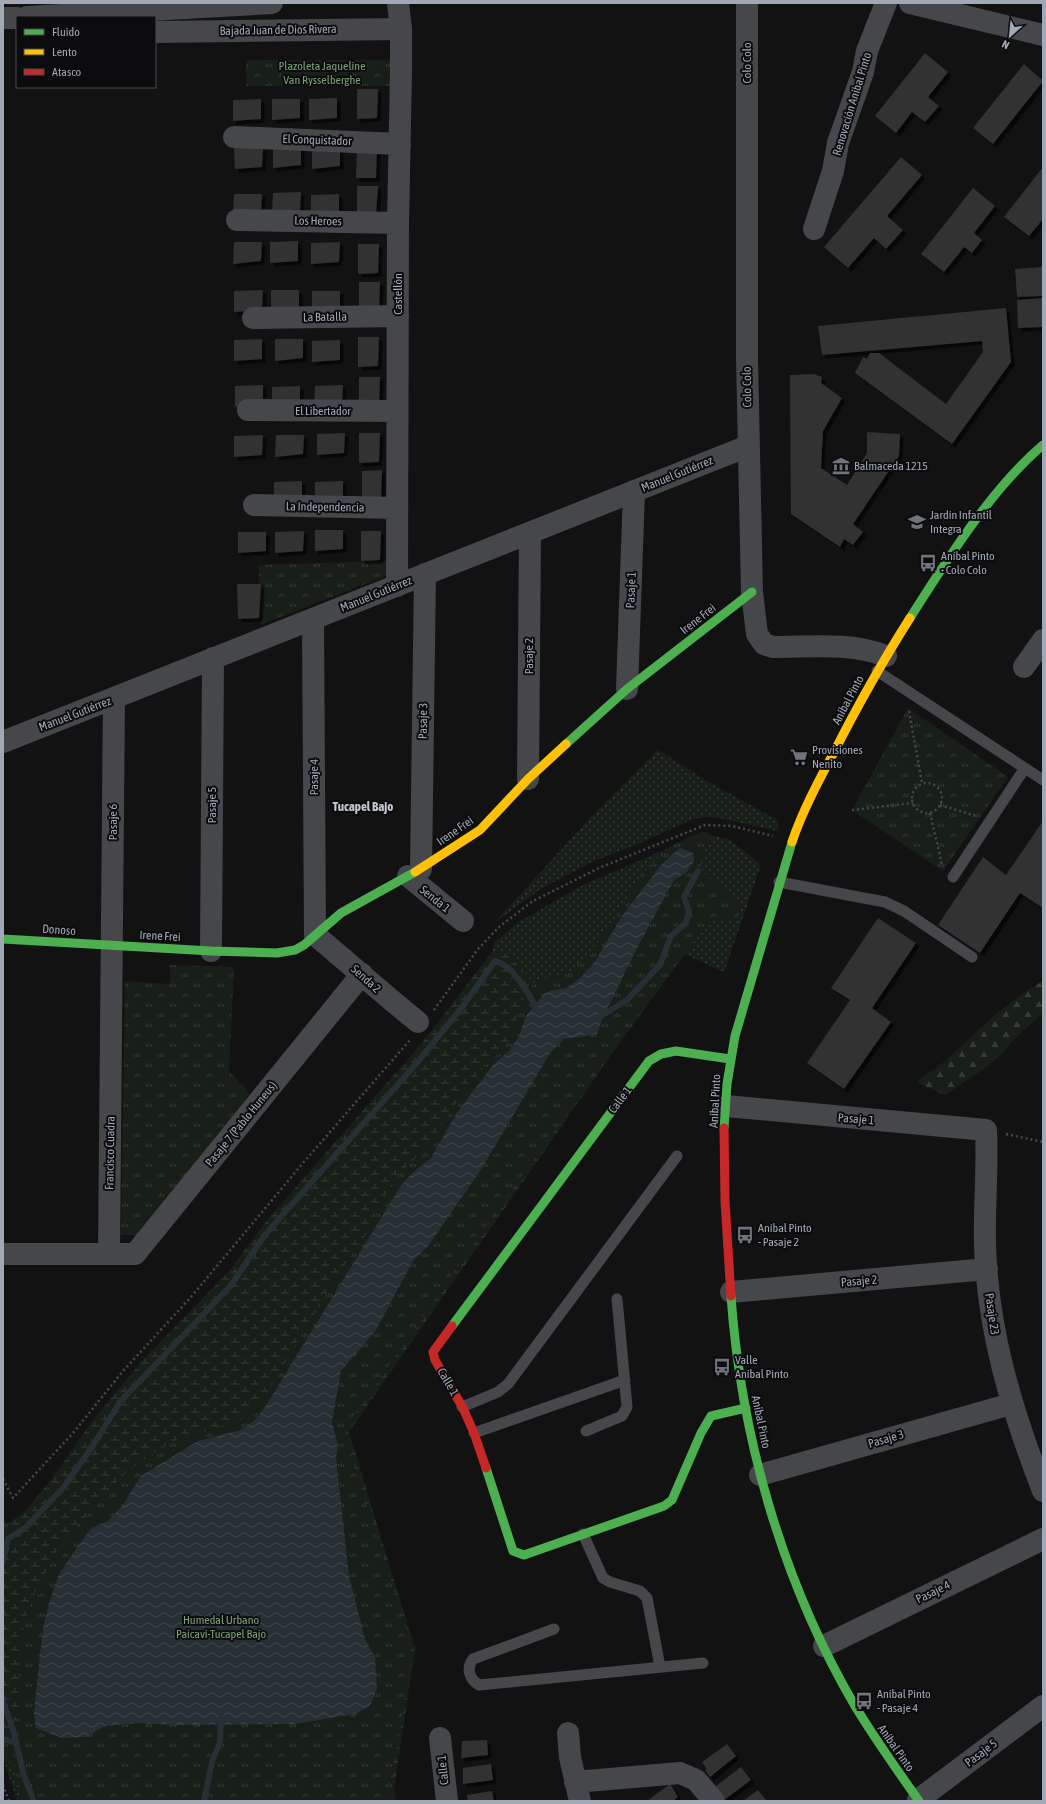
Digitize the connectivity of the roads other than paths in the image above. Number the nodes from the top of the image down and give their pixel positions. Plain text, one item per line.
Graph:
1 (272, 3) edge
2 (398, 3) edge
3 (747, 3) edge
4 (886, 3) edge
5 (910, 3) edge
6 (103, 15) edge
7 (66, 16) edge
8 (3, 18) edge
9 (16, 18) edge
10 (401, 29) junction
11 (156, 32) edge
12 (1043, 35) edge
13 (234, 137) dead end
14 (400, 144) junction
15 (237, 220) dead end
16 (398, 223) junction
17 (814, 229) dead end
18 (398, 316) junction
19 (254, 318) dead end
20 (248, 410) dead end
21 (397, 411) junction
22 (748, 446) junction
23 (1043, 446) edge
24 (634, 491) junction
25 (254, 505) dead end
26 (397, 508) junction
27 (530, 533) junction
28 (425, 574) junction
29 (397, 586) junction
30 (752, 592) junction
31 (314, 619) junction
32 (1043, 640) edge
33 (214, 658) junction
34 (882, 664) junction
35 (1024, 667) dead end
36 (627, 689) junction
37 (114, 698) junction
38 (3, 742) edge
39 (1026, 768) junction
40 (528, 779) junction
41 (1043, 780) edge
42 (414, 872) junction
43 (948, 874) road end
44 (779, 882) junction
45 (463, 922) dead end
46 (315, 935) junction
47 (3, 938) edge
48 (112, 946) junction
49 (211, 951) junction
50 (972, 957) dead end
51 (362, 974) junction
52 (421, 1024) road end
53 (730, 1059) junction
54 (726, 1106) junction
55 (986, 1130) joint
56 (676, 1156) dead end
57 (3, 1254) edge
58 (109, 1254) junction
59 (987, 1269) junction
60 (731, 1292) junction
61 (617, 1300) dead end
62 (625, 1380) junction
63 (1011, 1404) junction
64 (462, 1407) junction
65 (746, 1408) junction
66 (586, 1431) dead end
67 (474, 1433) junction
68 (760, 1474) junction
69 (1043, 1491) edge
70 (584, 1534) junction
71 (1043, 1539) edge
72 (554, 1629) dead end
73 (824, 1646) junction
74 (703, 1663) dead end
75 (660, 1667) junction
76 (1043, 1706) edge
77 (568, 1733) dead end
78 (440, 1738) dead end
79 (578, 1791) edge
80 (919, 1800) edge
81 (447, 1801) edge
82 (714, 1801) edge

1 - 6 street
2 - 10 street, Castellón
3 - 22 street, Colo Colo
4 - 17 street, Renovación Aníbal Pinto
5 - 12 street
6 - 7 street
8 - 9 street
10 - 11 street, Bajada Juan de Dios Rivera
10 - 14 street, Castellón
13 - 14 street, El Conquistador
14 - 16 street, Castellón
15 - 16 street, Los Heroes
16 - 18 street, Castellón
18 - 19 street, La Batalla
18 - 21 street, Castellón
20 - 21 street, El Libertador
21 - 26 street, Castellón
22 - 24 street, Manuel Gutiérrez
22 - 30 street, Colo Colo
23 - 34 street, Aníbal Pinto
24 - 27 street, Manuel Gutiérrez
24 - 36 street, Pasaje 1
25 - 26 street, La Independencia
26 - 29 street, Castellón
27 - 28 street, Manuel Gutiérrez
27 - 40 street, Pasaje 2
28 - 29 street, Manuel Gutiérrez
28 - 42 street, Pasaje 3
29 - 31 street, Manuel Gutiérrez
30 - 34 street, Colo Colo
30 - 36 street, Irene Frei
31 - 33 street, Manuel Gutiérrez
31 - 46 street, Pasaje 4
32 - 35 street
33 - 37 street, Manuel Gutiérrez
33 - 49 street, Pasaje 5
34 - 39 lane
34 - 44 street, Aníbal Pinto
36 - 40 street, Irene Frei
37 - 38 street, Manuel Gutiérrez
37 - 48 street, Pasaje 6
39 - 41 lane
39 - 43 lane
40 - 42 street, Irene Frei
42 - 45 street, Senda 1
42 - 46 street, Irene Frei
44 - 50 lane
44 - 53 street, Aníbal Pinto
46 - 49 street, Irene Frei
46 - 51 street, Senda 2
47 - 48 street, Donoso
48 - 49 street, Irene Frei
48 - 58 street, Francisco Cuadra
51 - 52 street, Senda 2
51 - 58 street, Pasaje 7 (Pablo Huneus)
53 - 54 street, Aníbal Pinto
53 - 64 street, Calle 1
54 - 55 street, Pasaje 1
54 - 60 street, Aníbal Pinto
55 - 59 street, Pasaje 23
56 - 64 lane
57 - 58 street
59 - 60 street, Pasaje 2
59 - 63 street, Pasaje 23
60 - 65 street, Aníbal Pinto
61 - 62 lane
62 - 66 lane
62 - 67 lane
63 - 68 street, Pasaje 3
63 - 69 street, Pasaje 23
64 - 67 street, Calle 1
65 - 68 street, Aníbal Pinto
65 - 70 street, Calle 1
67 - 70 street, Calle 1
68 - 73 street, Aníbal Pinto
70 - 75 lane
71 - 73 street, Pasaje 4
72 - 75 lane
73 - 80 street, Aníbal Pinto
74 - 75 lane
76 - 80 street, Pasaje 5
77 - 79 street
78 - 81 street, Calle 1
79 - 82 street

